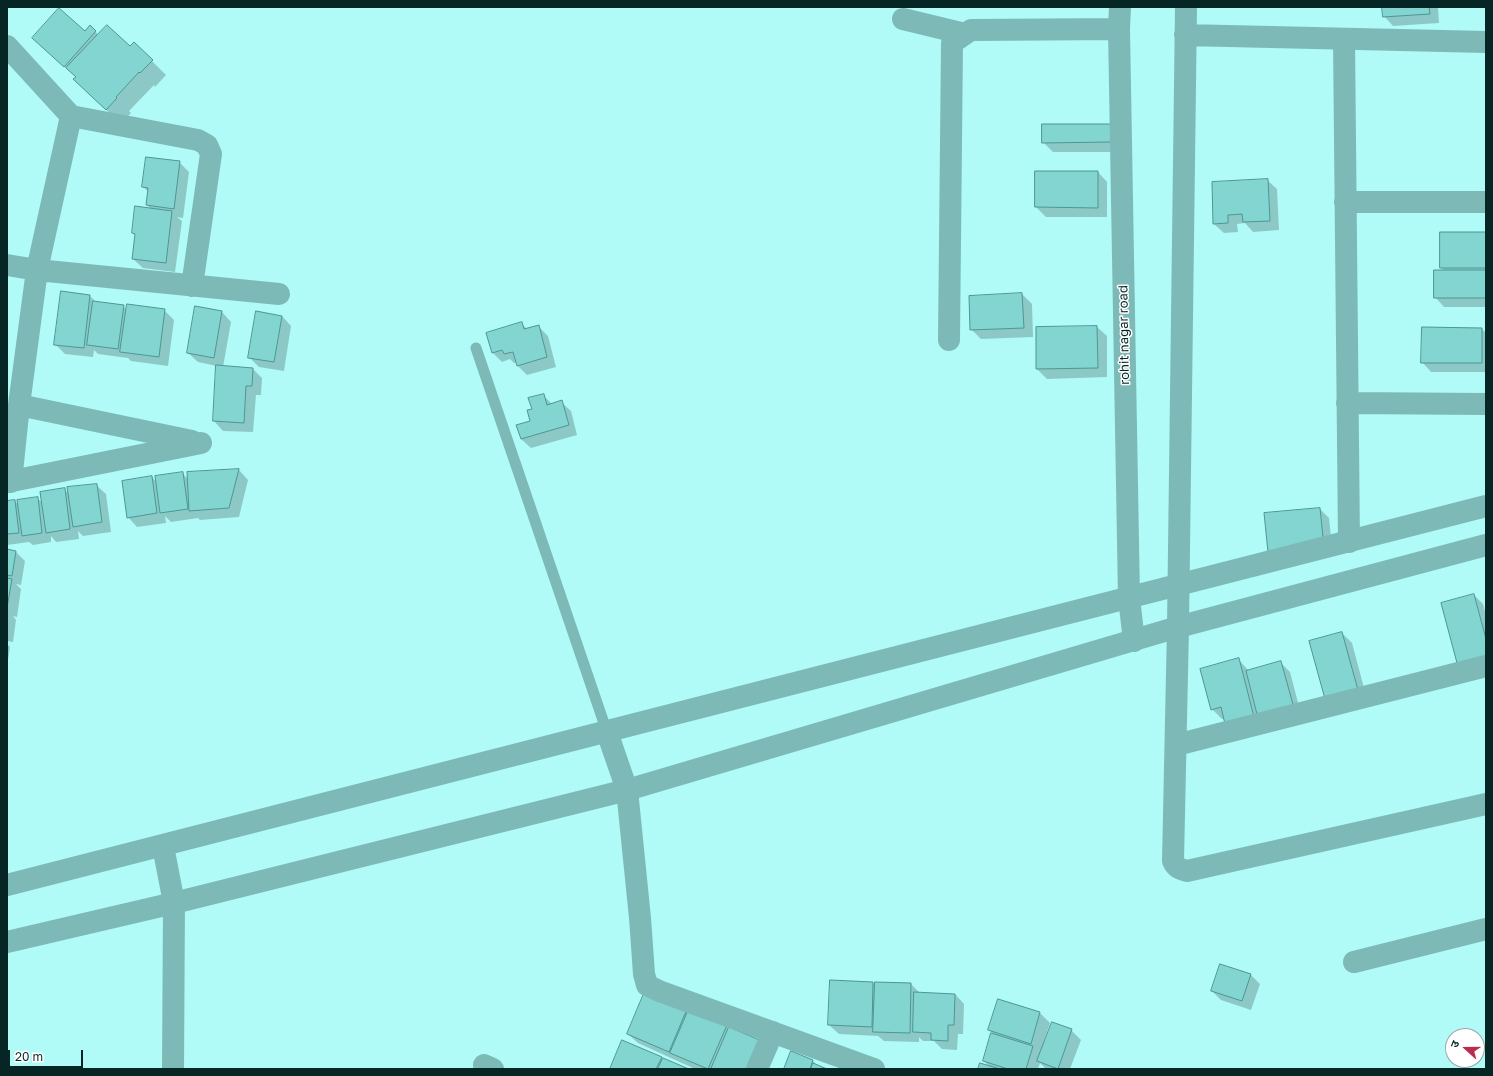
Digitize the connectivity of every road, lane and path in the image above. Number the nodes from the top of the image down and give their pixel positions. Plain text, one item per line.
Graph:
1 (1120, 7) edge
2 (1186, 7) edge
3 (903, 19) dead end
4 (1119, 30) junction
5 (965, 34) junction
6 (1185, 35) junction
7 (1344, 39) junction
8 (1486, 42) edge
9 (7, 46) edge
10 (71, 116) junction
11 (1345, 202) junction
12 (1486, 202) edge
13 (7, 265) edge
14 (37, 270) junction
15 (192, 286) junction
16 (279, 294) dead end
17 (949, 340) dead end
18 (476, 348) dead end
19 (1347, 403) junction
20 (1486, 404) edge
21 (19, 405) junction
22 (9, 482) edge
23 (1486, 506) edge
24 (1349, 542) junction
25 (1486, 545) edge
26 (1178, 585) junction
27 (1129, 598) junction
28 (1178, 627) junction
29 (1134, 641) junction
30 (1486, 666) edge
31 (607, 732) junction
32 (1176, 745) junction
33 (627, 790) junction
34 (1486, 804) edge
35 (163, 846) junction
36 (7, 885) edge
37 (174, 903) junction
38 (1486, 929) edge
39 (7, 942) edge
40 (1354, 962) dead end
41 (773, 1032) junction
42 (173, 1069) edge
43 (757, 1069) edge
44 (874, 1069) edge

1 - 4 street, rohit nagar road
2 - 6 street
3 - 5 street
4 - 5 street
4 - 27 street, rohit nagar road
5 - 17 street
6 - 7 street
6 - 26 street
7 - 8 street
7 - 11 street
9 - 10 street
10 - 14 street
10 - 15 street
11 - 12 street
11 - 19 street
13 - 14 street
14 - 15 street
14 - 21 street
15 - 16 street
18 - 31 lane
19 - 20 street
19 - 24 street
21 - 22 street
21 - 22 street
23 - 24 street
24 - 26 street
25 - 28 street
26 - 27 street
26 - 28 street
27 - 29 street, rohit nagar road
27 - 31 street
28 - 29 street
28 - 32 street
29 - 33 street
30 - 32 street
31 - 33 street
31 - 35 street
32 - 34 street
33 - 37 street
33 - 41 street
35 - 36 street
35 - 37 street
37 - 39 street
37 - 42 street
38 - 40 street
41 - 43 street
41 - 44 street

